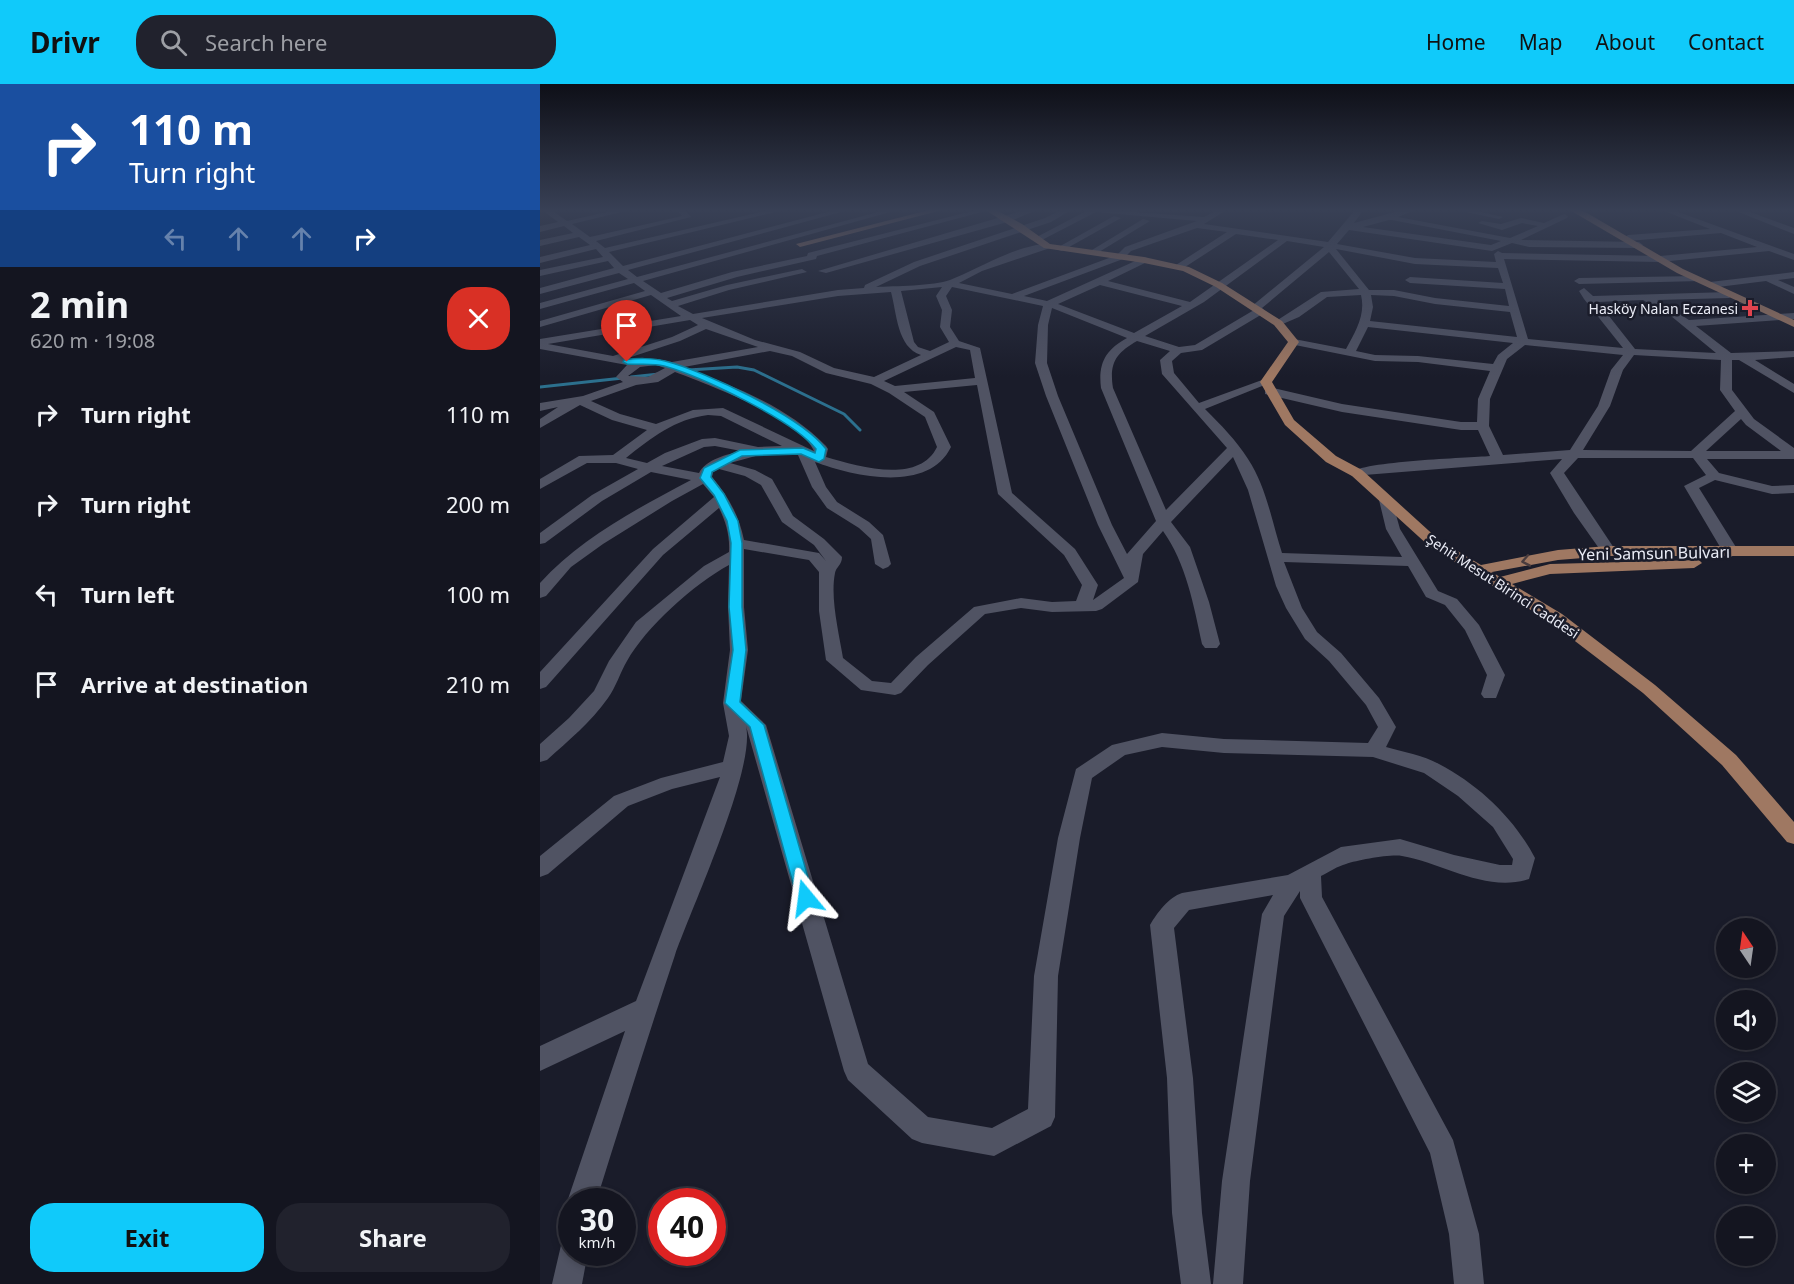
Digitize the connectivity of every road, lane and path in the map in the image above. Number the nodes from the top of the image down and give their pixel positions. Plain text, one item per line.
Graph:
1 (557, 265) edge
2 (616, 265) edge
3 (637, 265) edge
4 (695, 265) edge
5 (727, 265) edge
6 (774, 265) edge
7 (818, 265) edge
8 (841, 265) edge
9 (918, 265) edge
10 (989, 265) edge
11 (1097, 265) edge
12 (1133, 265) edge
13 (1169, 265) edge
14 (1182, 265) edge
15 (1249, 265) edge
16 (1312, 265) edge
17 (1344, 265) edge
18 (1407, 265) edge
19 (1501, 265) edge
20 (1572, 265) edge
21 (1671, 265) edge
22 (1179, 267) junction
23 (621, 270) junction
24 (821, 270) junction
25 (540, 273) edge
26 (1794, 275) edge
27 (1697, 279) junction
28 (1769, 279) junction
29 (635, 280) junction
30 (1410, 280) junction
31 (816, 281) dead end
32 (1097, 281) junction
33 (1580, 281) junction
34 (950, 284) junction
35 (740, 285) junction
36 (1710, 285) junction
37 (1220, 286) junction
38 (1509, 286) junction
39 (895, 288) junction
40 (540, 291) edge
41 (862, 291) junction
42 (1365, 291) junction
43 (1794, 291) edge
44 (652, 292) junction
45 (1407, 295) junction
46 (1729, 295) junction
47 (1013, 297) junction
48 (1646, 298) junction
49 (1589, 299) junction
50 (670, 304) junction
51 (1048, 305) junction
52 (1190, 305) junction
53 (540, 306) edge
54 (758, 308) junction
55 (1258, 309) junction
56 (1513, 309) junction
57 (1794, 315) edge
58 (1434, 316) junction
59 (1780, 317) junction
60 (693, 319) junction
61 (1278, 322) junction
62 (1687, 323) junction
63 (540, 324) edge
64 (1365, 324) junction
65 (1794, 324) edge
66 (705, 325) junction
67 (1135, 336) junction
68 (1523, 341) junction
69 (1294, 342) junction
70 (540, 344) edge
71 (955, 344) junction
72 (773, 348) junction
73 (1178, 350) junction
74 (1350, 351) junction
75 (1630, 352) junction
76 (1794, 354) edge
77 (931, 355) junction
78 (1727, 356) junction
79 (1741, 356) junction
80 (612, 359) junction
81 (641, 364) junction
82 (671, 366) junction
83 (1497, 368) junction
84 (636, 381) junction
85 (875, 381) junction
86 (982, 381) junction
87 (1268, 386) junction
88 (1794, 389) edge
89 (893, 390) junction
90 (579, 400) junction
91 (540, 407) edge
92 (1197, 408) junction
93 (1742, 411) junction
94 (540, 424) edge
95 (1482, 426) junction
96 (656, 428) junction
97 (1234, 449) junction
98 (762, 450) junction
99 (803, 451) junction
100 (1696, 453) junction
101 (1574, 454) junction
102 (1794, 455) edge
103 (616, 459) junction
104 (819, 459) junction
105 (1499, 461) junction
106 (717, 464) junction
107 (649, 468) junction
108 (1357, 473) junction
109 (1714, 476) junction
110 (705, 478) junction
111 (540, 485) edge
112 (1794, 489) edge
113 (721, 498) junction
114 (1386, 500) junction
115 (1163, 521) junction
116 (540, 540) edge
117 (736, 549) junction
118 (1608, 551) junction
119 (1794, 551) edge
120 (1731, 552) junction
121 (1275, 557) junction
122 (1412, 562) junction
123 (1794, 562) edge
124 (883, 564) dead end
125 (1479, 570) junction
126 (827, 571) junction
127 (1132, 579) junction
128 (1500, 582) junction
129 (540, 592) edge
130 (1083, 606) junction
131 (1211, 644) dead end
132 (540, 683) edge
133 (1490, 694) dead end
134 (732, 703) junction
135 (1374, 750) junction
136 (540, 756) edge
137 (732, 767) junction
138 (1794, 836) edge
139 (540, 868) edge
140 (1301, 877) junction
141 (645, 1009) junction
142 (540, 1059) edge
143 (586, 1188) edge
144 (570, 1266) edge
145 (567, 1284) edge
146 (1196, 1284) edge
147 (1228, 1284) edge
148 (1469, 1284) edge

1 - 25 street
2 - 23 street
3 - 23 street
4 - 29 street
5 - 44 street
6 - 44 street
7 - 24 street
8 - 24 street
9 - 41 street
10 - 34 street
11 - 47 street
12 - 32 street
13 - 22 main road
14 - 22 street
15 - 37 street
16 - 55 street
17 - 42 street
18 - 30 street
19 - 38 street
20 - 33 street
21 - 27 main road
22 - 37 main road
23 - 29 street
23 - 40 street
24 - 31 street
24 - 35 street
26 - 28 street
27 - 33 street
27 - 36 main road
28 - 36 street
28 - 43 street
29 - 44 street
29 - 53 street
30 - 38 street
30 - 45 street
32 - 51 street
32 - 52 street
33 - 49 street
34 - 39 street
34 - 47 street
34 - 71 street
35 - 50 street
35 - 54 street
36 - 46 main road
37 - 52 street
37 - 55 main road
38 - 56 street
39 - 41 street
39 - 77 street
41 - 54 street
42 - 45 street
42 - 61 street
42 - 64 street
44 - 50 street
44 - 63 street
45 - 58 street
46 - 48 street
46 - 59 main road
47 - 51 street
48 - 49 street
48 - 62 street
49 - 75 street
50 - 60 street
51 - 67 street
51 - 127 street
52 - 67 street
54 - 60 street
55 - 61 main road
55 - 73 street
56 - 58 street
56 - 68 street
57 - 59 street
58 - 64 street
58 - 68 street
59 - 62 street
59 - 65 main road
60 - 66 street
60 - 70 street
61 - 69 main road
62 - 78 street
64 - 74 street
66 - 72 street
66 - 80 street
67 - 73 street
67 - 115 street
68 - 75 street
68 - 83 street
69 - 74 street
69 - 87 main road
70 - 80 street
71 - 77 street
71 - 86 street
72 - 82 street
72 - 85 street
73 - 92 street
74 - 83 street
75 - 78 street
75 - 101 street
76 - 79 street
77 - 85 street
78 - 79 street
78 - 93 street
79 - 88 street
80 - 81 street
81 - 82 street
81 - 84 street
82 - 84 street
82 - 104 street
83 - 95 street
84 - 90 street
85 - 89 street
86 - 89 street
86 - 130 street
87 - 92 street
87 - 95 street
87 - 108 main road, Şehit Mesut Birinci Caddesi
89 - 104 street
90 - 91 street
90 - 94 street
90 - 96 street
92 - 97 street
93 - 100 street
93 - 102 street
95 - 105 street
96 - 99 street
96 - 103 street
97 - 115 street
97 - 121 street
98 - 99 street
98 - 106 street
98 - 107 street
99 - 104 street
99 - 124 street
100 - 101 street
100 - 102 street
100 - 109 street
101 - 105 street
101 - 118 street
103 - 107 street
103 - 111 street
105 - 108 street
106 - 110 street
106 - 126 street
107 - 110 street
107 - 116 street
108 - 114 main road, Şehit Mesut Birinci Caddesi
109 - 112 street
109 - 120 street
110 - 113 street
110 - 129 street
113 - 117 street
113 - 132 street
114 - 122 street
114 - 125 main road, Şehit Mesut Birinci Caddesi
115 - 127 street
115 - 131 street
117 - 126 street
117 - 134 street
117 - 136 street
118 - 120 main road, Yeni Samsun Bulvarı
118 -> 125 main road, Yeni Samsun Bulvarı
119 - 120 main road, Yeni Samsun Bulvarı
121 - 122 street
121 - 135 street
122 - 133 street
123 - 128 main road, Yeni Samsun Bulvarı
125 - 128 main road, Şehit Mesut Birinci Caddesi
126 - 130 street
127 - 130 street
128 - 138 main road, Şehit Mesut Birinci Caddesi
134 - 135 street
134 - 137 street
135 - 140 street
137 - 139 street
137 - 141 street
140 - 146 street
140 - 147 street
140 - 148 street
141 - 142 street
141 - 143 street
144 - 145 street

